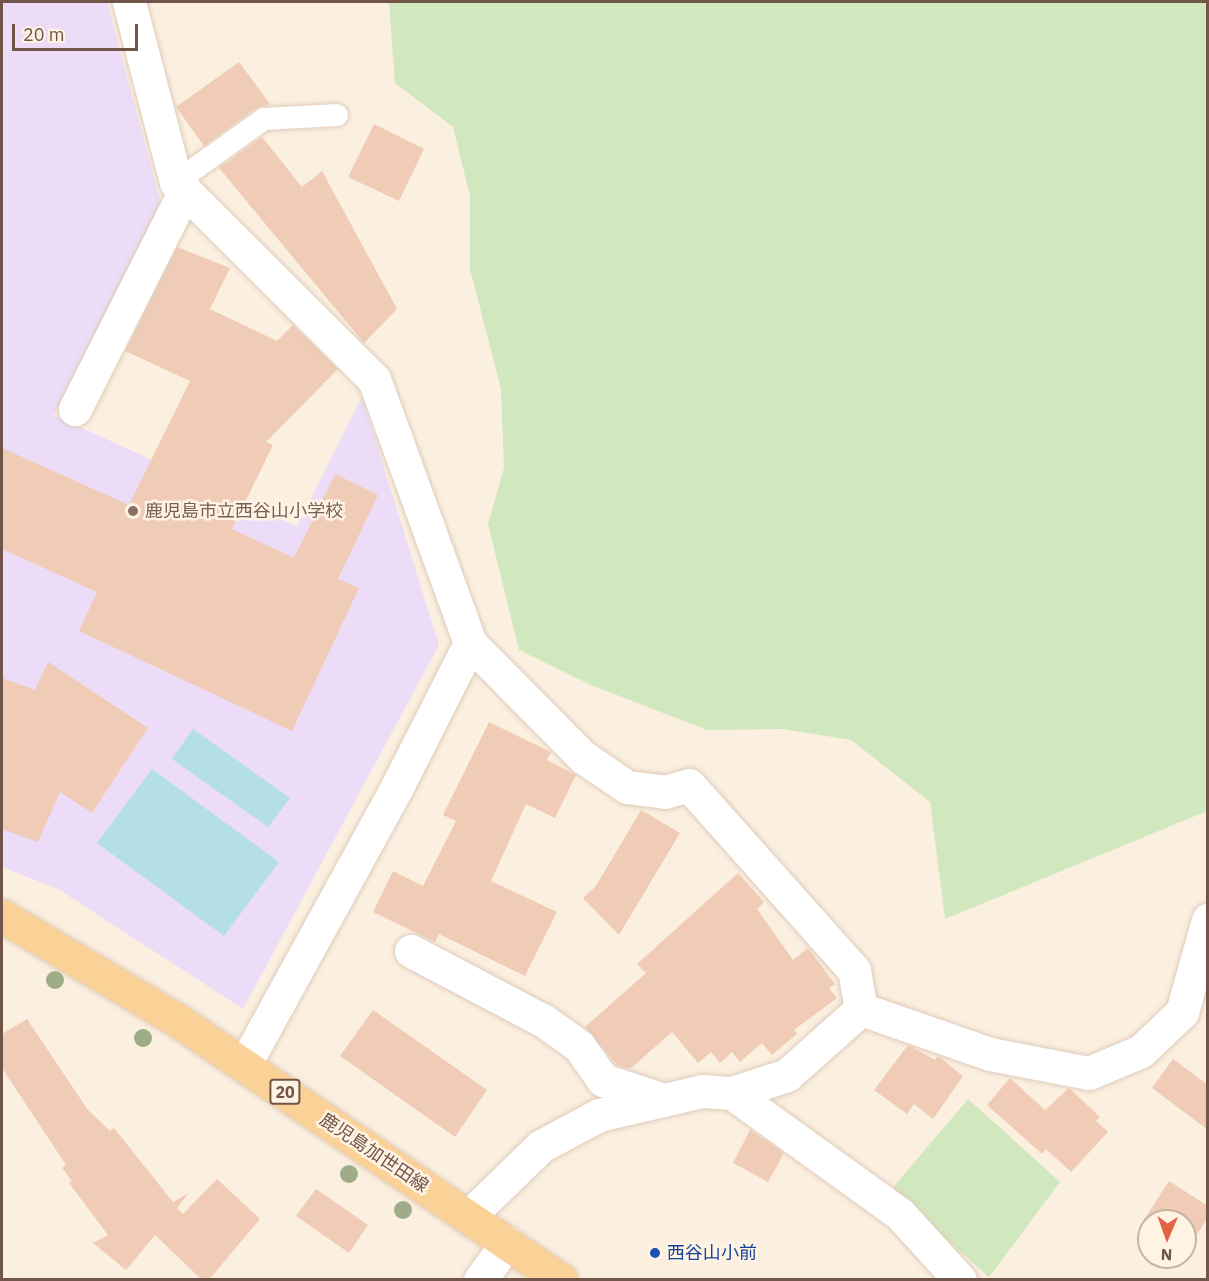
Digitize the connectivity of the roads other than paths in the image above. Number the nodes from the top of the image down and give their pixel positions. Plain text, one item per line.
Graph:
1 (129, 2) edge
2 (337, 115) dead end
3 (180, 186) junction
4 (75, 409) dead end
5 (470, 643) junction
6 (2, 916) edge
7 (1208, 920) edge
8 (411, 951) dead end
9 (861, 1009) junction
10 (244, 1065) junction
11 (732, 1093) junction
12 (664, 1100) junction
13 (468, 1217) junction
14 (507, 1243) junction
15 (480, 1280) edge
16 (561, 1280) edge
17 (960, 1280) edge

1 - 3 street
2 - 3 lane
3 - 4 street
3 - 5 street
5 - 9 street
5 - 10 street
6 - 10 main road, 鹿児島加世田線 / 20
7 - 9 street
8 - 12 street
9 - 11 street
10 - 13 main road, 鹿児島加世田線 / 20
11 - 12 street
11 - 17 street
12 - 13 street
13 - 14 main road, 鹿児島加世田線 / 20
14 - 15 street
14 - 16 main road, 鹿児島加世田線 / 20

